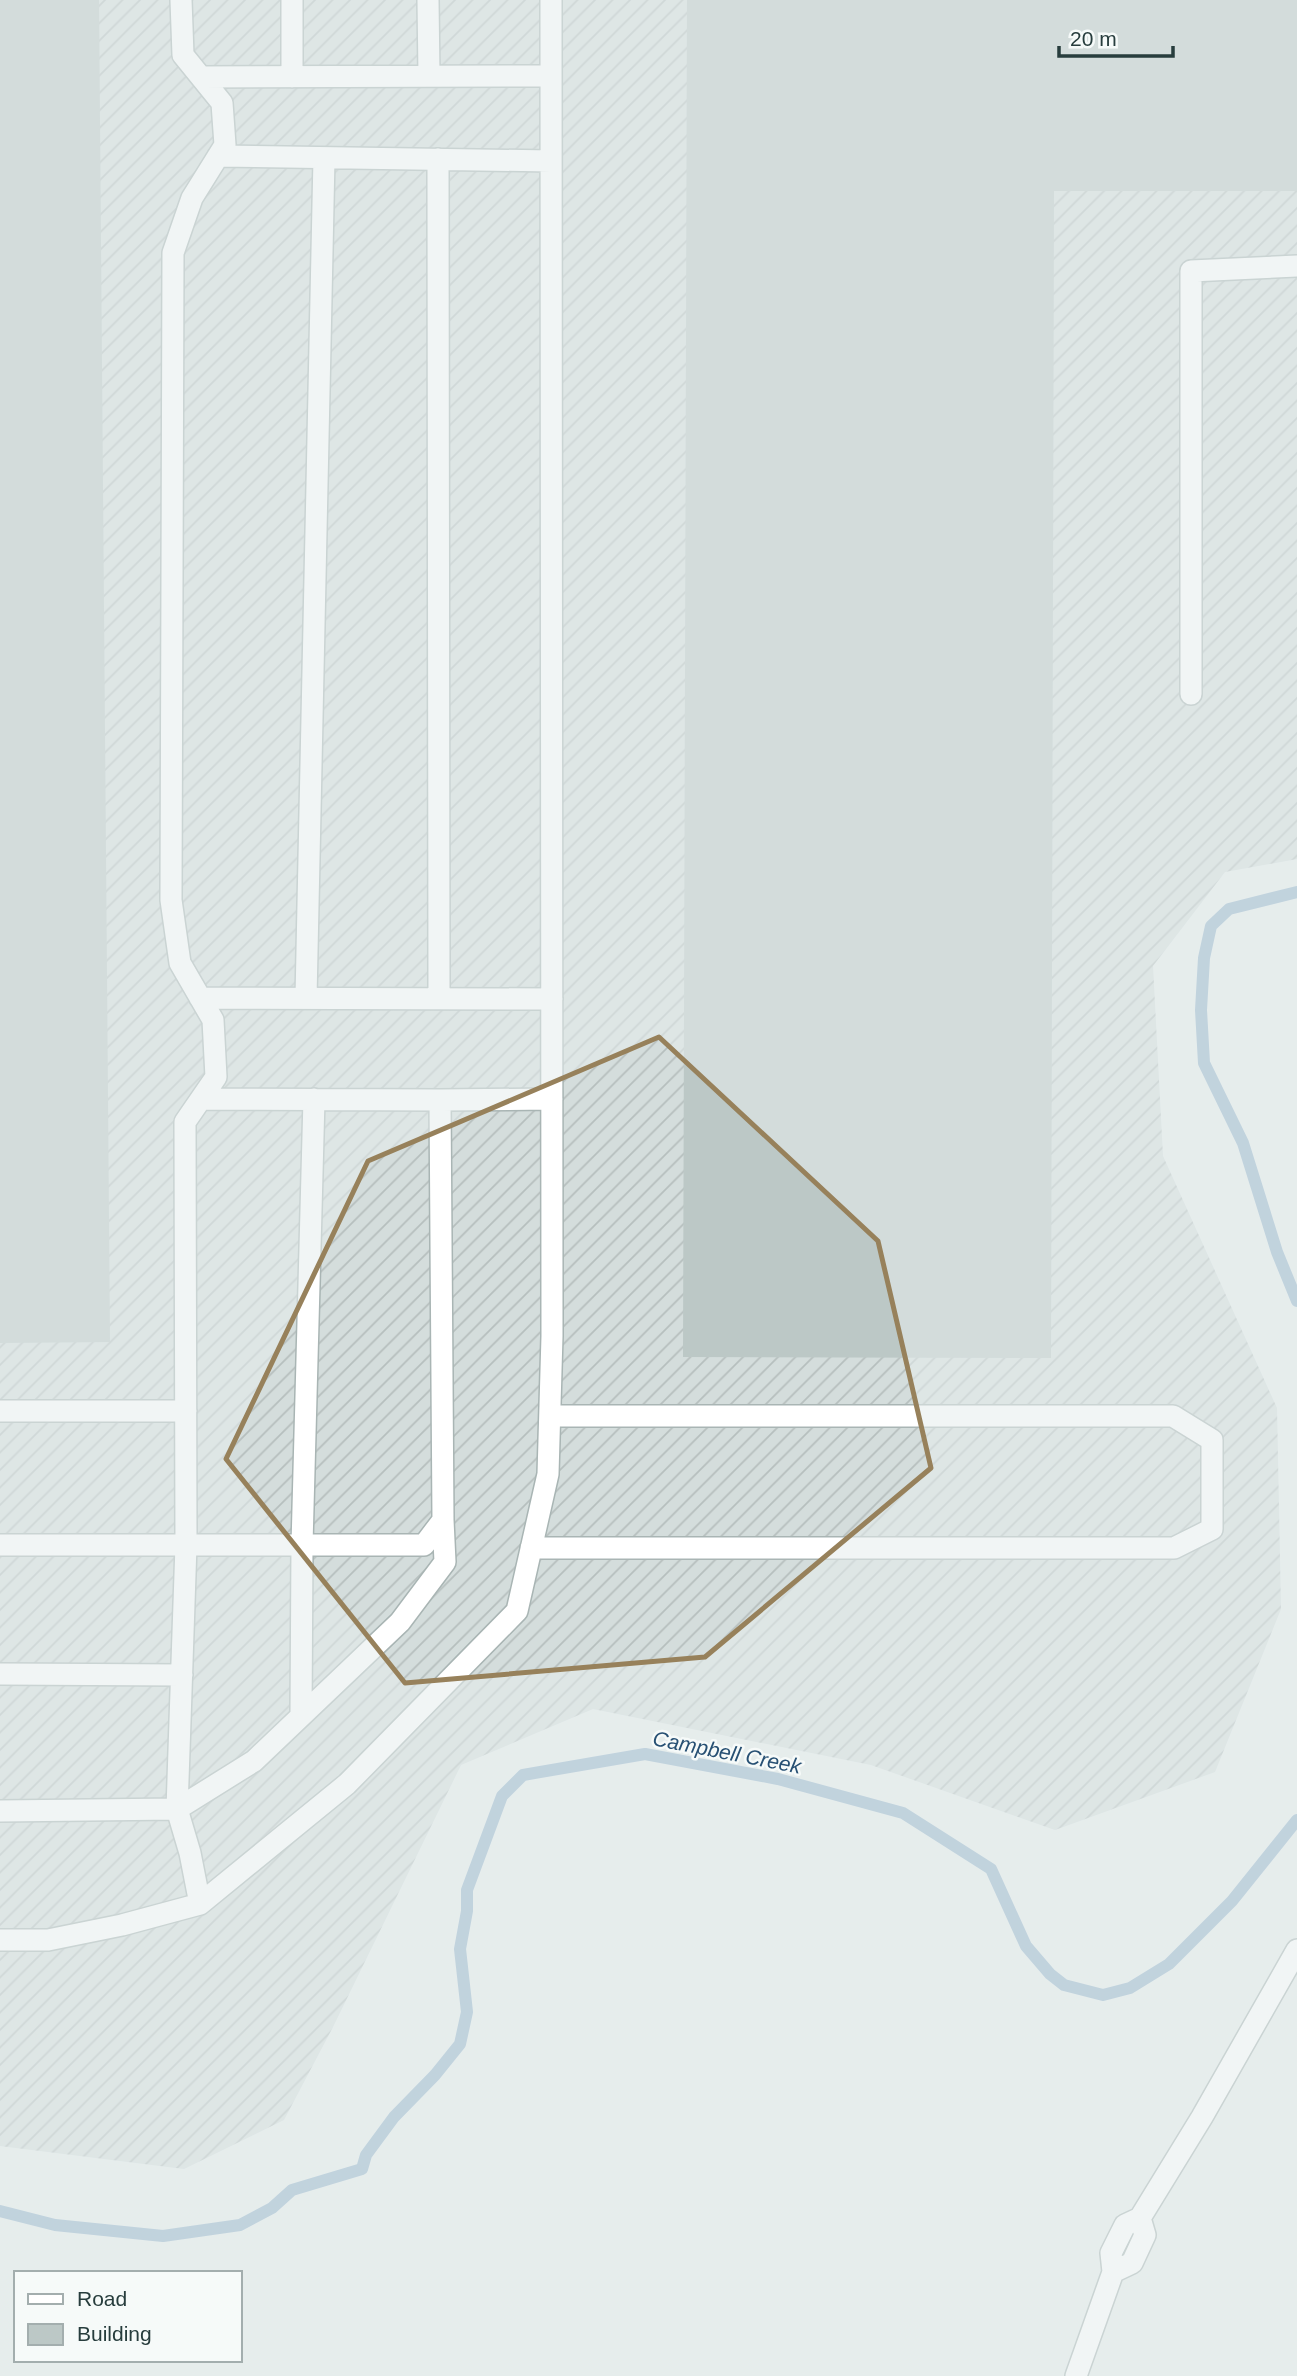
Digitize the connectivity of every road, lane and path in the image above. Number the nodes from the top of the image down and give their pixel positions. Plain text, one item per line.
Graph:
1 (181, 0) edge
2 (292, 0) edge
3 (428, 0) edge
4 (551, 0) edge
5 (429, 76) junction
6 (551, 76) junction
7 (201, 77) junction
8 (292, 77) junction
9 (218, 156) junction
10 (324, 158) junction
11 (438, 159) junction
12 (551, 161) junction
13 (1297, 266) edge
14 (1191, 694) dead end
15 (200, 998) junction
16 (306, 998) junction
17 (439, 999) junction
18 (552, 999) junction
19 (201, 1099) junction
20 (314, 1099) junction
21 (552, 1099) junction
22 (440, 1100) junction
23 (0, 1411) edge
24 (186, 1411) junction
25 (550, 1416) junction
26 (443, 1520) junction
27 (0, 1545) edge
28 (186, 1545) junction
29 (302, 1545) junction
30 (531, 1548) junction
31 (0, 1674) edge
32 (181, 1675) junction
33 (301, 1716) junction
34 (177, 1809) junction
35 (0, 1811) edge
36 (200, 1904) junction
37 (0, 1940) edge
38 (1297, 1950) edge
39 (1076, 2376) edge

1 - 7 lane
2 - 8 lane
3 - 5 lane
4 - 6 lane
5 - 6 lane
5 - 8 lane
6 - 12 lane
7 - 8 lane
7 - 9 lane
9 - 10 lane
9 - 15 lane
10 - 11 lane
10 - 16 lane
11 - 12 lane
11 - 17 lane
12 - 18 lane
13 - 14 lane
15 - 16 lane
15 - 19 lane
16 - 17 lane
17 - 18 lane
18 - 21 lane
19 - 20 lane
19 - 24 lane
20 - 22 lane
20 - 29 lane
21 - 22 lane
21 - 25 lane
22 - 26 lane
23 - 24 lane
24 - 28 lane
25 - 30 lane
25 - 30 lane
26 - 29 lane
26 - 33 lane
27 - 28 lane
28 - 29 lane
28 - 32 lane
29 - 33 lane
30 - 36 lane
31 - 32 lane
32 - 34 lane
33 - 34 lane
34 - 35 lane
34 - 36 lane
36 - 37 lane
38 - 39 lane

